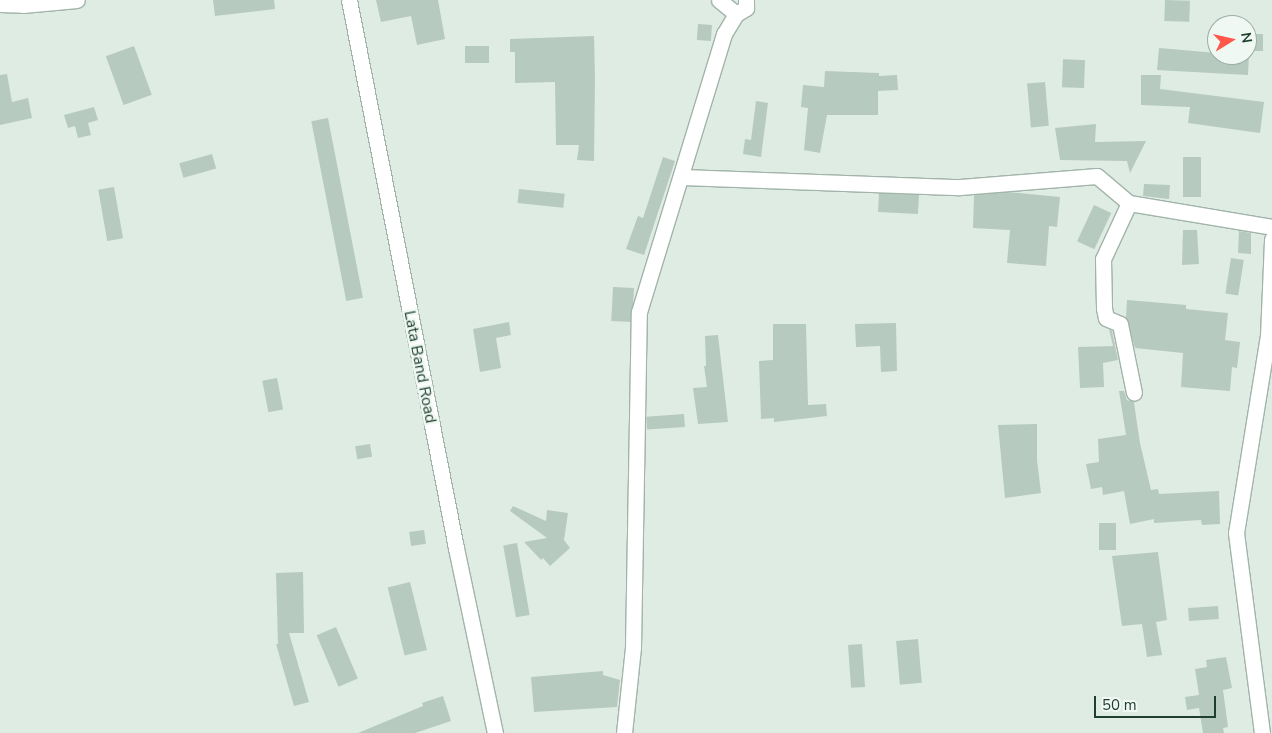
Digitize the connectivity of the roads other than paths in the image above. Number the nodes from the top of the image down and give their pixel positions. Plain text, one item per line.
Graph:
1 (78, 0) edge
2 (349, 0) edge
3 (719, 0) edge
4 (746, 0) edge
5 (22, 2) edge
6 (0, 4) edge
7 (736, 14) junction
8 (682, 176) junction
9 (1129, 203) junction
10 (1272, 227) edge
11 (1272, 239) edge
12 (1134, 393) dead end
13 (495, 733) edge
14 (624, 733) edge
15 (1262, 733) edge

1 - 5 street
2 - 13 street, Lata Band Road
3 - 7 street
4 - 7 street
5 - 6 street
7 - 8 street
8 - 9 street
8 - 14 street
9 - 10 street
9 - 12 street
11 - 15 street

